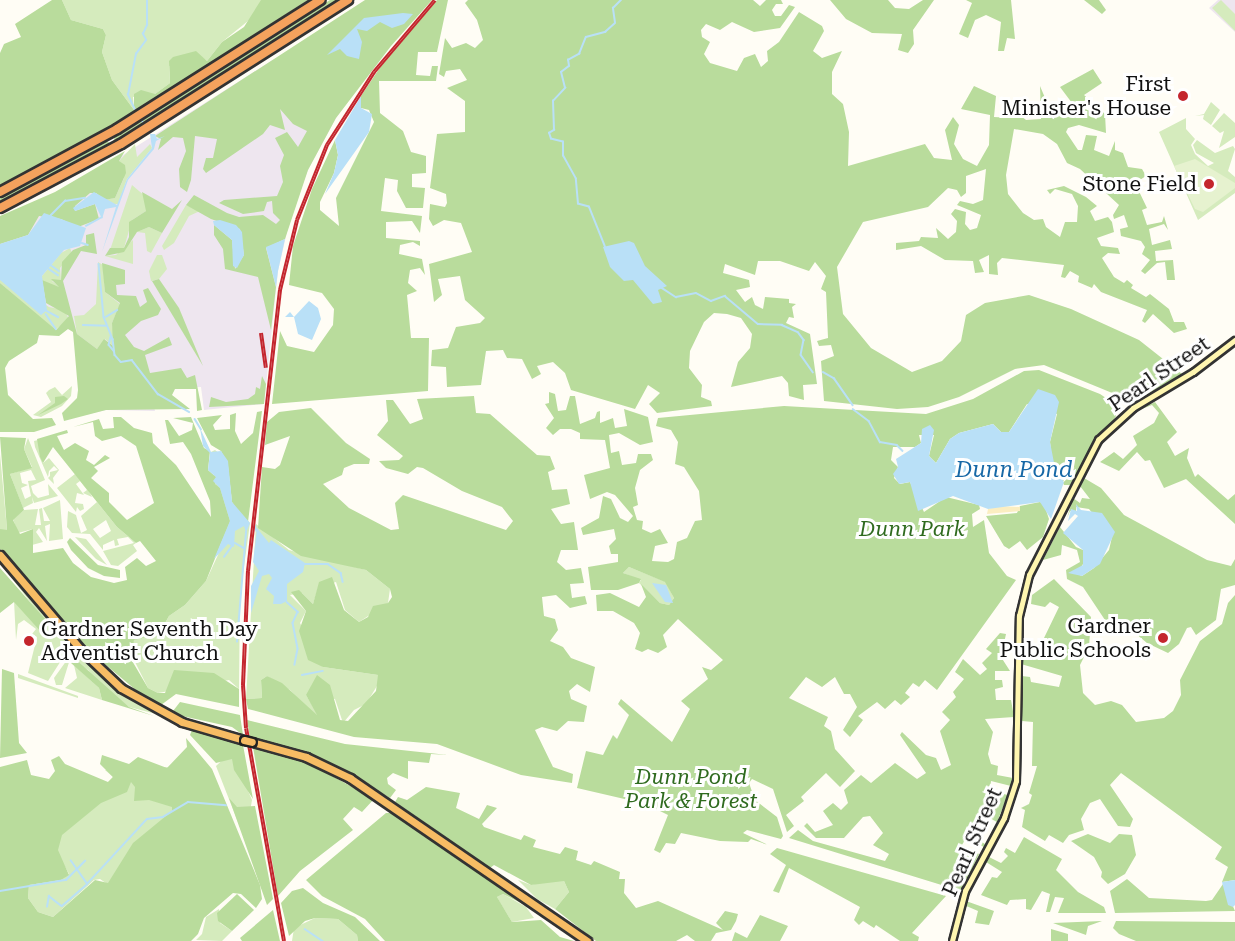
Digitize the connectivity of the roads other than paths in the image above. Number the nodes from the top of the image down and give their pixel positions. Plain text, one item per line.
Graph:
1 (320, 0) edge
2 (348, 0) edge
3 (0, 192) edge
4 (0, 208) edge
5 (1235, 340) edge
6 (0, 555) edge
7 (0, 560) edge
8 (13, 572) junction
9 (587, 941) edge
10 (952, 941) edge

1 - 3 highway
2 - 4 highway
5 - 10 main road, Pearl Street
6 - 8 highway
7 - 8 highway
8 - 9 highway, bridge

